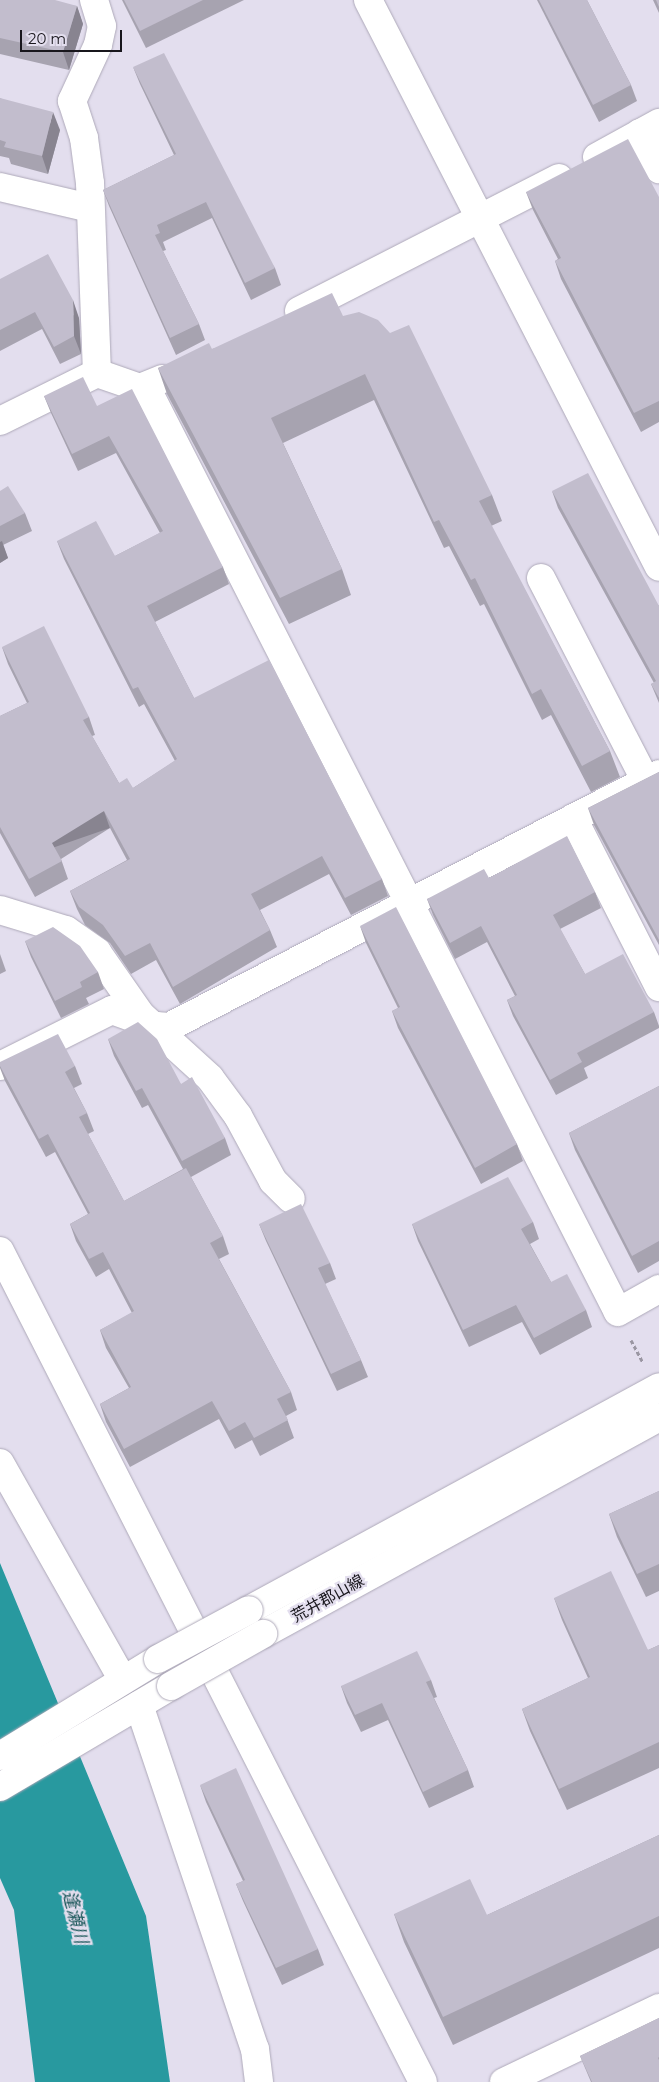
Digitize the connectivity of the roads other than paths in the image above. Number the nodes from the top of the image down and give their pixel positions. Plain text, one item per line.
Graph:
1 (94, 0) edge
2 (368, 0) edge
3 (649, 128) edge
4 (659, 169) edge
5 (0, 187) edge
6 (90, 208) junction
7 (481, 221) junction
8 (278, 321) edge
9 (182, 369) edge
10 (97, 372) junction
11 (146, 387) junction
12 (0, 421) edge
13 (659, 567) edge
14 (541, 578) dead end
15 (653, 777) edge
16 (573, 818) junction
17 (411, 900) junction
18 (0, 910) edge
19 (659, 987) edge
20 (156, 1026) junction
21 (0, 1066) edge
22 (291, 1199) dead end
23 (0, 1251) edge
24 (659, 1289) edge
25 (652, 1378) edge
26 (659, 1417) edge
27 (0, 1463) edge
28 (115, 1685) junction
29 (130, 1710) junction
30 (0, 1756) edge
31 (0, 1787) edge
32 (659, 2008) edge
33 (259, 2082) edge
34 (423, 2082) edge
35 (504, 2082) edge

1 - 6 street
2 - 7 street
3 - 4 street
3 - 7 street
5 - 6 street
6 - 10 street
7 - 8 street
7 - 13 street
9 - 11 street
10 - 11 street
10 - 12 street
11 - 17 street
14 - 15 street
15 - 16 street
16 - 17 street
16 - 19 street
17 - 20 street
17 - 24 street
18 - 20 street
20 - 21 street
20 - 22 street
23 - 34 street
25 - 28 street, 荒井郡山線, bridge
26 - 29 street, 荒井郡山線, bridge
27 - 28 street
28 - 30 street, 荒井郡山線
29 - 31 street, 荒井郡山線
29 - 33 street
32 - 35 street

